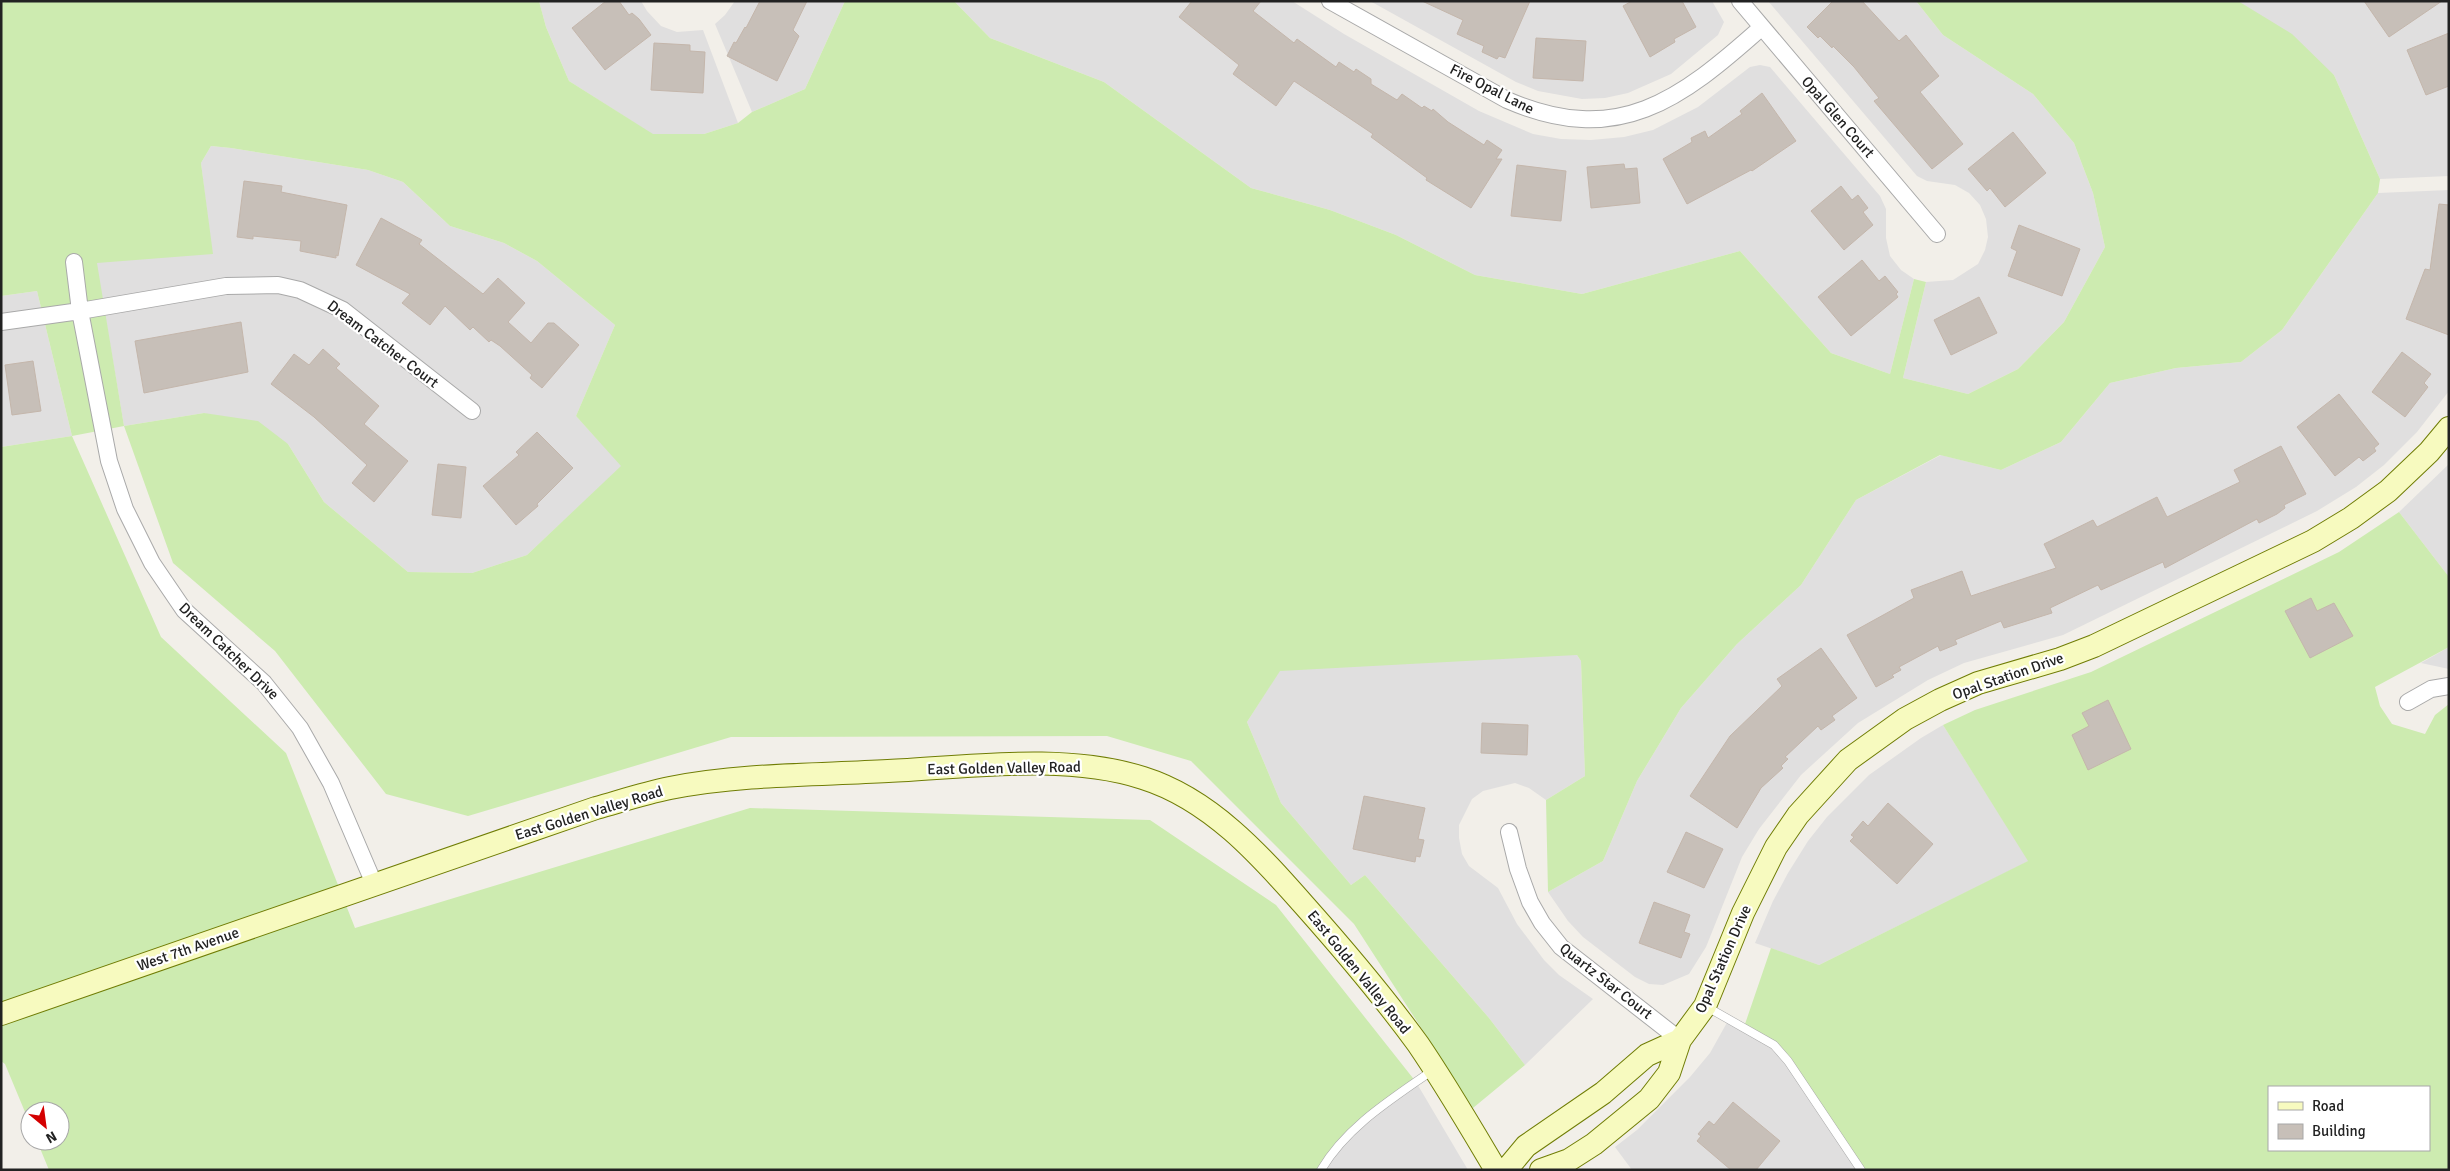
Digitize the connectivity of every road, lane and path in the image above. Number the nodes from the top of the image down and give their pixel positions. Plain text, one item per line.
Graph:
1 (1330, 1) edge
2 (1740, 1) edge
3 (1762, 28) junction
4 (1937, 234) dead end
5 (74, 262) dead end
6 (80, 311) junction
7 (1, 322) edge
8 (472, 411) dead end
9 (2449, 428) edge
10 (2449, 686) edge
11 (2408, 702) dead end
12 (1509, 832) dead end
13 (375, 886) junction
14 (1705, 1006) junction
15 (1, 1014) edge
16 (1680, 1040) junction
17 (1435, 1069) junction
18 (1321, 1170) edge
19 (1496, 1170) edge
20 (1506, 1170) edge
21 (1541, 1170) edge
22 (1861, 1170) edge

1 - 3 street, Fire Opal Lane
2 - 3 street, Opal Glen Court
3 - 4 street, Opal Glen Court
5 - 6 street, Dream Catcher Drive
6 - 7 street, Dream Catcher Court
6 - 8 street, Dream Catcher Court
6 - 13 street, Dream Catcher Drive
9 - 14 main road, Opal Station Drive
10 - 11 street
12 - 16 street, Quartz Star Court
13 - 15 main road, West 7th Avenue
13 - 17 main road, East Golden Valley Road
14 - 16 main road, Opal Station Drive
14 - 22 lane
16 - 20 main road, Opal Station Drive
16 - 21 main road, Opal Station Drive
17 - 18 lane
17 - 19 main road, East Golden Valley Road

